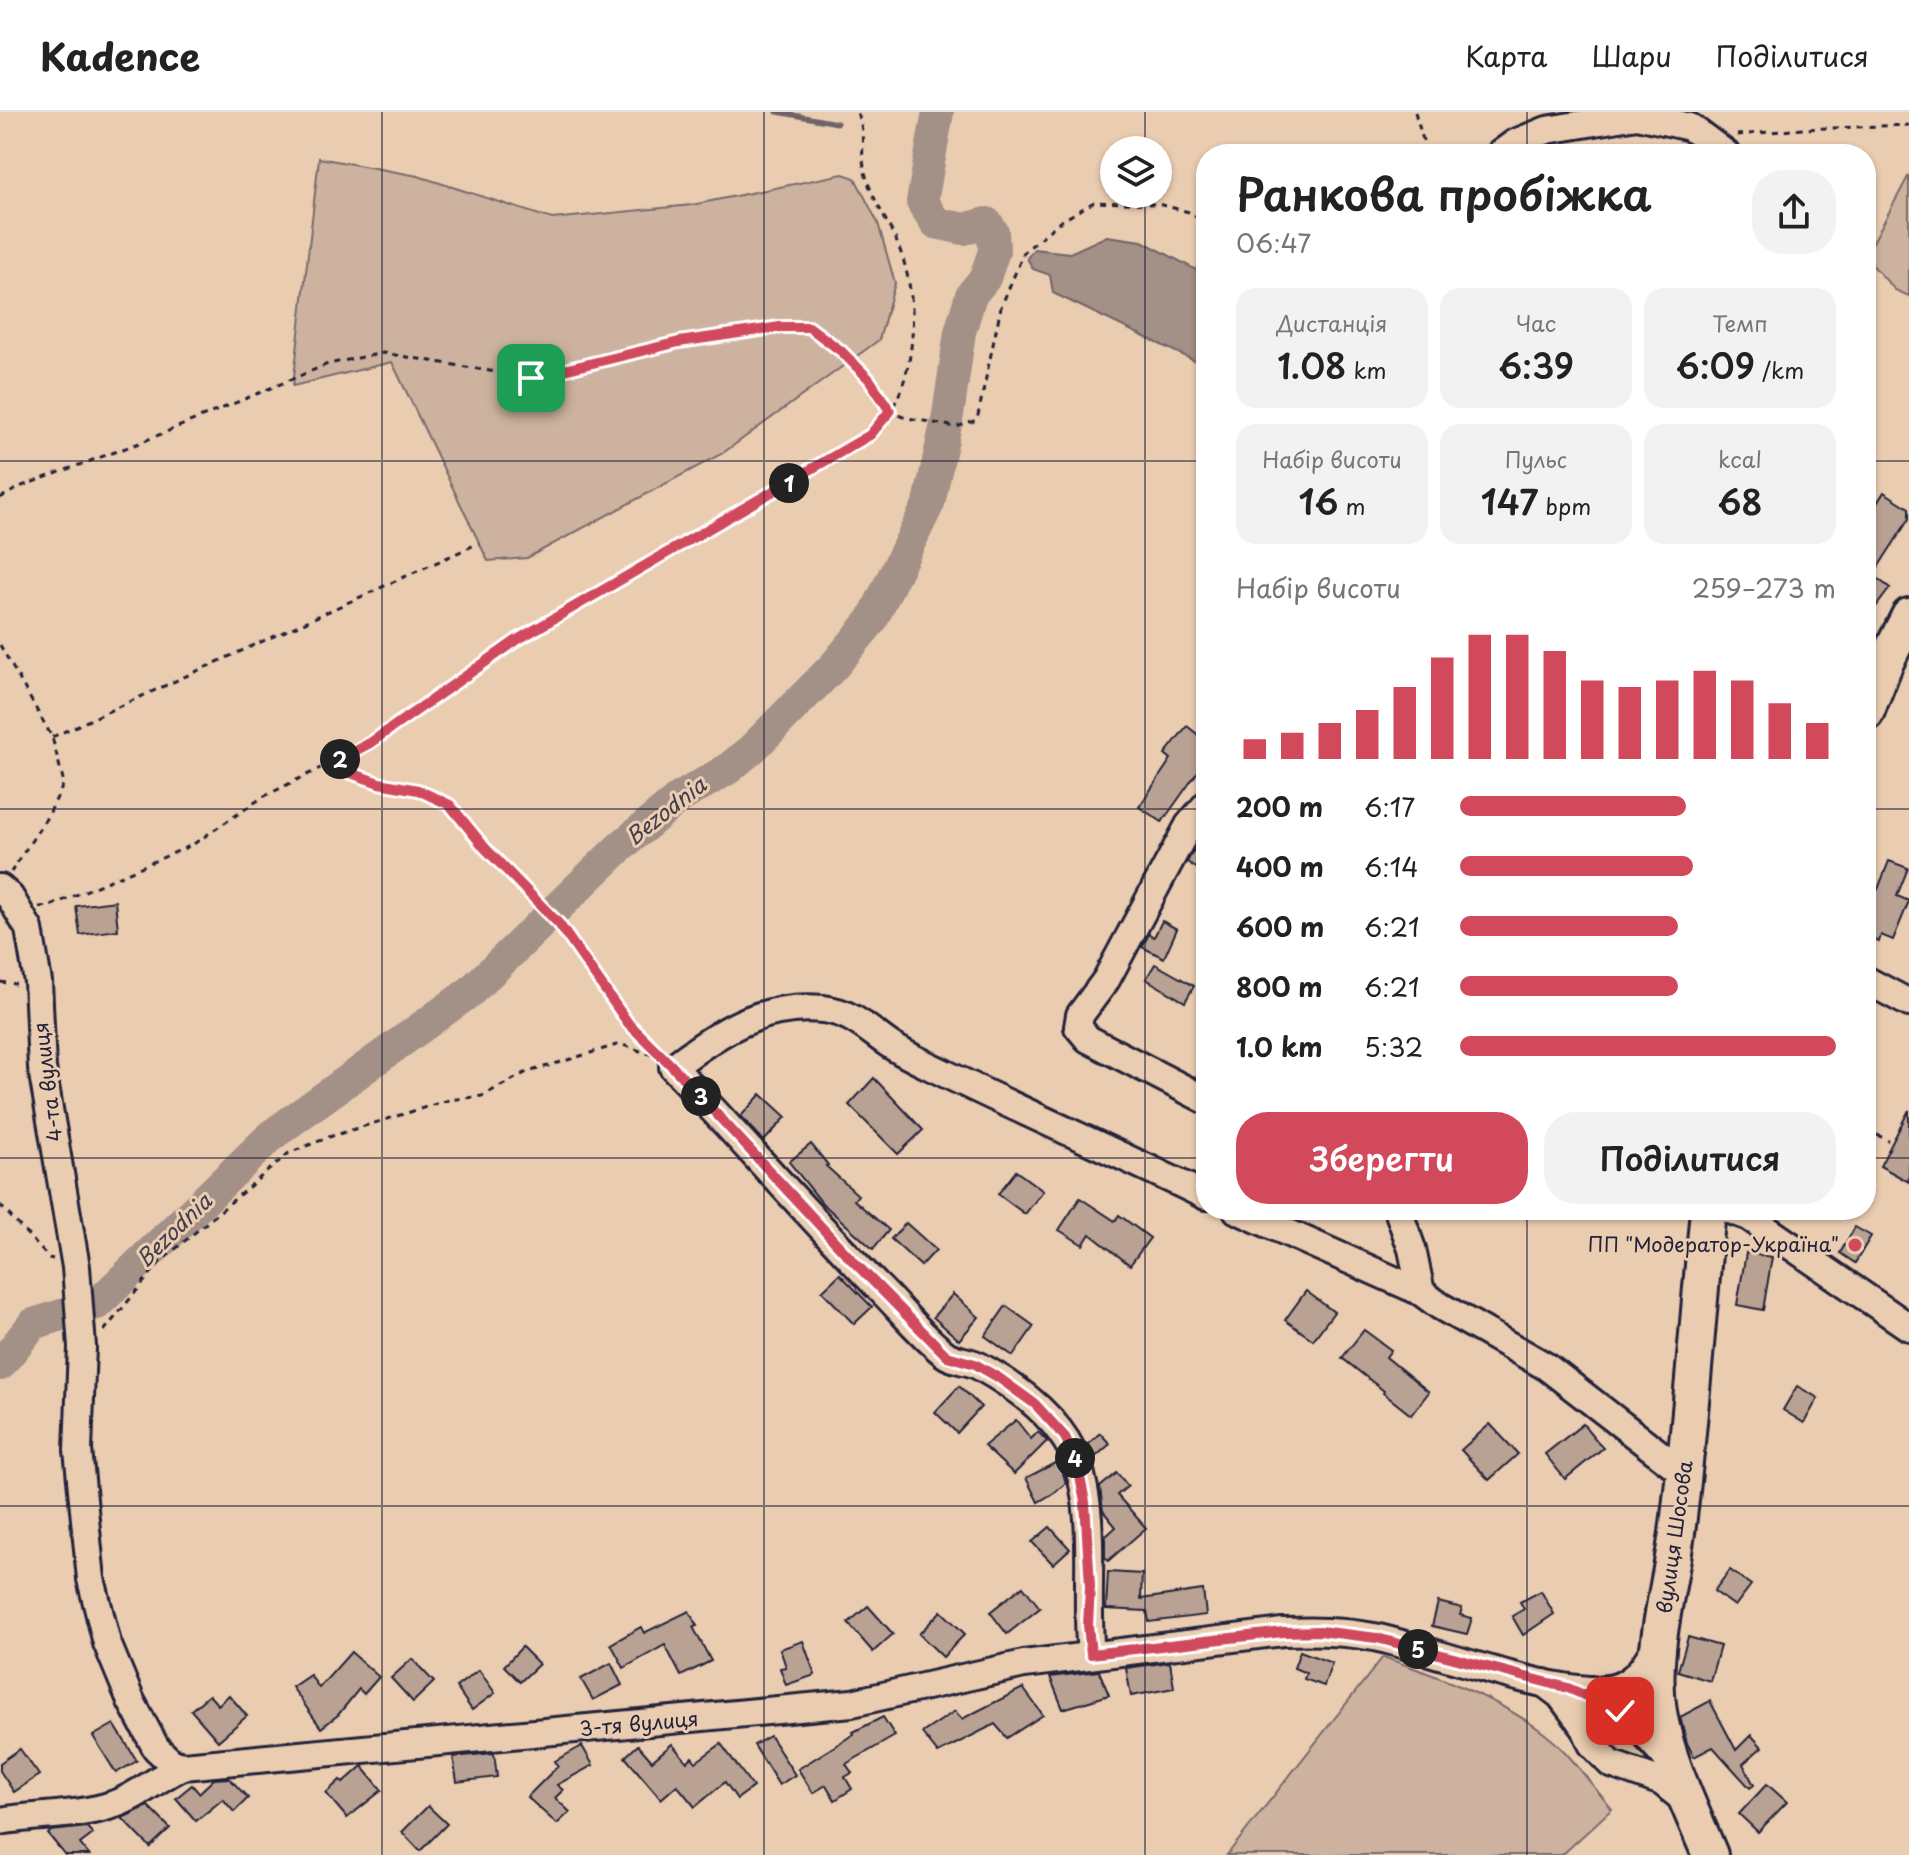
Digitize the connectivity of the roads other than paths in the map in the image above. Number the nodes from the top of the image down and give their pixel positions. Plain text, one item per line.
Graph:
1 (1514, 144) edge
2 (1713, 144) edge
3 (1909, 616) edge
4 (1876, 657) edge
5 (1196, 817) edge
6 (3, 892) edge
7 (1876, 985) edge
8 (1909, 1003) edge
9 (1196, 1095) edge
10 (1196, 1191) edge
11 (1259, 1220) edge
12 (1402, 1220) edge
13 (1707, 1220) edge
14 (1753, 1220) edge
15 (1421, 1292) junction
16 (1909, 1327) edge
17 (1684, 1473) junction
18 (1660, 1640) junction
19 (1091, 1654) junction
20 (1556, 1685) junction
21 (183, 1766) junction
22 (1677, 1771) junction
23 (1689, 1804) junction
24 (0, 1821) edge
25 (1710, 1855) edge

1 - 2 street
3 - 4 main road
5 - 9 street
6 - 21 street, 4-та вулиця
7 - 8 street
10 - 19 street
11 - 15 street
12 - 15 street
13 - 17 main road, вулиця Шосова
14 - 16 street
15 - 17 street
17 - 18 main road, вулиця Шосова
18 - 20 street, 3-тя вулиця
18 - 22 main road, вулиця Шосова
19 - 20 street, 3-тя вулиця
19 - 21 street, 3-тя вулиця
20 - 22 street
20 - 23 street
21 - 24 street, 3-тя вулиця
22 - 23 main road, вулиця Шосова
23 - 25 main road, вулиця Шосова

